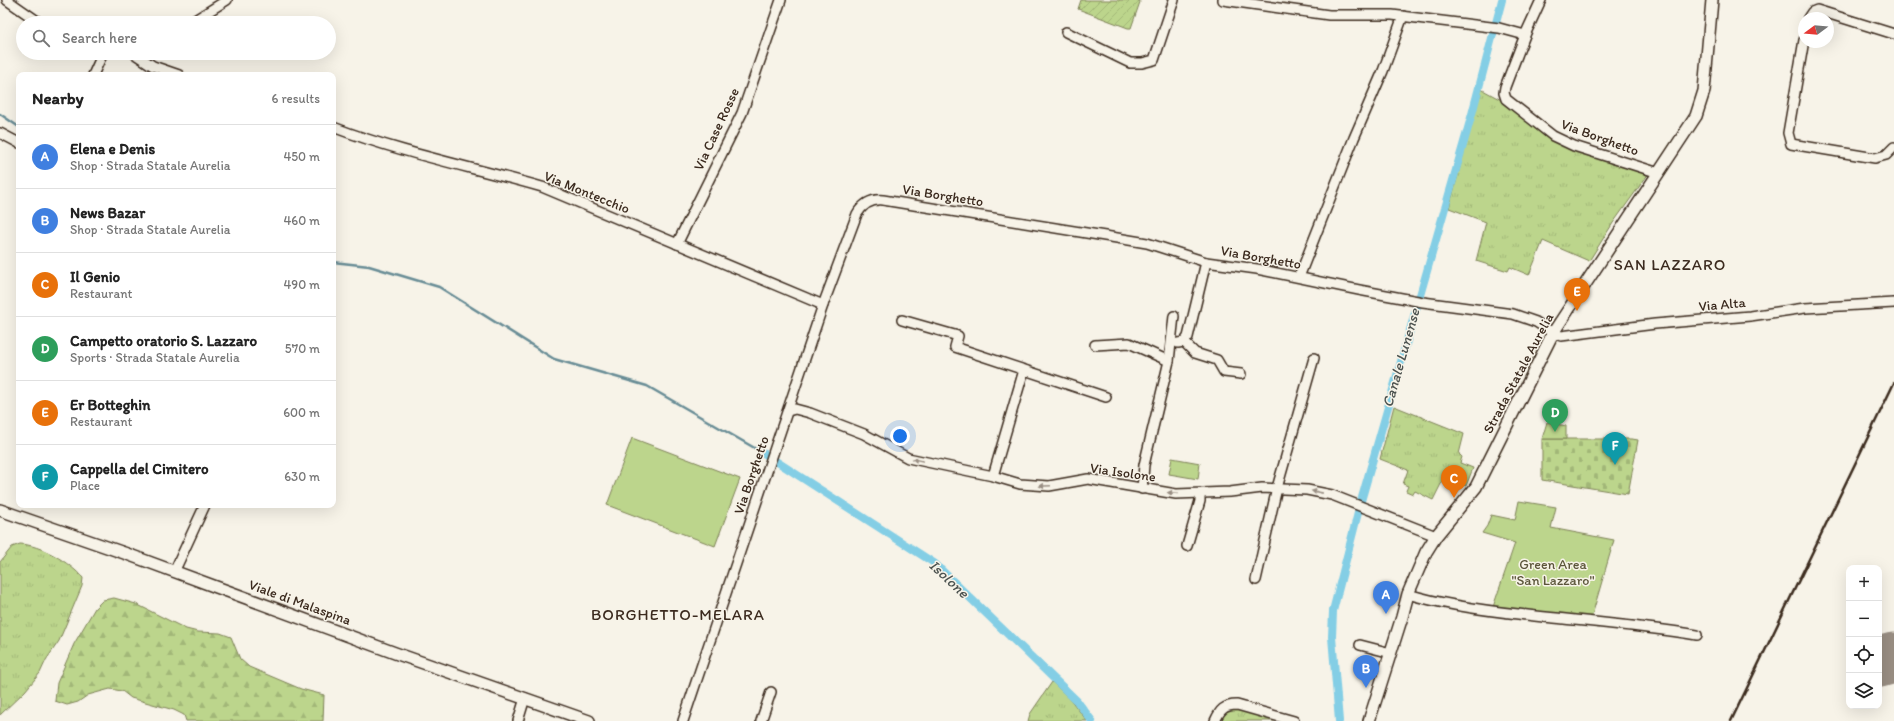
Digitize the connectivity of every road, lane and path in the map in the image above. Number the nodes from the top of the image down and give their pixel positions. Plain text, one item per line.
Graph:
1 (7, 0) edge
2 (227, 0) edge
3 (781, 0) edge
4 (1174, 0) edge
5 (1223, 0) edge
6 (1540, 0) edge
7 (1712, 0) edge
8 (1812, 12) edge
9 (1823, 12) edge
10 (1834, 15) edge
11 (30, 16) edge
12 (201, 16) edge
13 (1403, 16) junction
14 (1066, 32) dead end
15 (1894, 34) edge
16 (1524, 35) junction
17 (1803, 48) edge
18 (100, 60) edge
19 (144, 60) edge
20 (94, 72) edge
21 (171, 72) edge
22 (336, 128) edge
23 (0, 133) edge
24 (16, 141) edge
25 (1894, 147) edge
26 (1659, 173) junction
27 (677, 244) junction
28 (1206, 262) junction
29 (1299, 277) junction
30 (1894, 303) edge
31 (823, 305) junction
32 (1174, 316) dead end
33 (902, 320) dead end
34 (1553, 333) junction
35 (1184, 342) junction
36 (1171, 344) junction
37 (1095, 345) dead end
38 (1314, 358) dead end
39 (1169, 361) junction
40 (1024, 370) junction
41 (1241, 374) dead end
42 (1106, 397) dead end
43 (788, 411) junction
44 (993, 476) junction
45 (1277, 488) junction
46 (1142, 489) junction
47 (1200, 494) junction
48 (205, 508) edge
49 (0, 510) edge
50 (1436, 536) junction
51 (1187, 546) dead end
52 (174, 572) junction
53 (1256, 580) dead end
54 (1408, 594) junction
55 (1697, 635) dead end
56 (1360, 645) dead end
57 (1391, 653) junction
58 (771, 692) dead end
59 (525, 698) junction
60 (518, 721) edge
61 (589, 721) edge
62 (682, 721) edge
63 (761, 721) edge
64 (1215, 721) edge
65 (1294, 721) edge
66 (1369, 721) edge

1 - 11 street
2 - 12 street
3 - 27 street, Via Case Rosse
4 - 14 street
5 - 13 street
6 - 16 street, Via Borghetto
7 - 26 main road, Strada Statale Aurelia
8 - 9 street
10 - 15 street
13 - 16 street
13 - 29 street
16 - 26 street, Via Borghetto
17 - 25 street
18 - 20 street
19 - 21 street
22 - 27 street, Via Montecchio
23 - 24 street
26 - 34 main road, Strada Statale Aurelia
27 - 31 street, Via Montecchio
28 - 29 street, Via Borghetto
28 - 31 street, Via Borghetto
28 - 35 street
29 - 34 street, Via Borghetto
30 - 34 street, Via Alta
31 - 43 street, Via Borghetto
32 - 36 street
33 - 40 street
34 - 50 main road, Strada Statale Aurelia
35 - 36 street
35 - 41 street
36 - 39 street
37 - 39 street
38 - 45 street
39 - 46 street
40 - 42 street
40 - 44 street
44 -> 43 street, Via Isolone
43 - 62 street, Via Borghetto
46 -> 44 street, Via Isolone
45 - 47 street, Via Isolone
50 -> 45 street, Via Isolone
45 - 53 street
47 -> 46 street, Via Isolone
47 - 51 street
48 - 52 street
49 - 52 main road, Viale di Malaspina
50 - 54 main road, Strada Statale Aurelia
52 - 59 main road, Viale di Malaspina
54 - 55 street
54 - 57 main road, Strada Statale Aurelia
56 - 57 street
57 - 66 main road, Strada Statale Aurelia
58 - 63 street
59 - 60 street
59 - 61 main road, Viale di Malaspina
64 - 65 street

